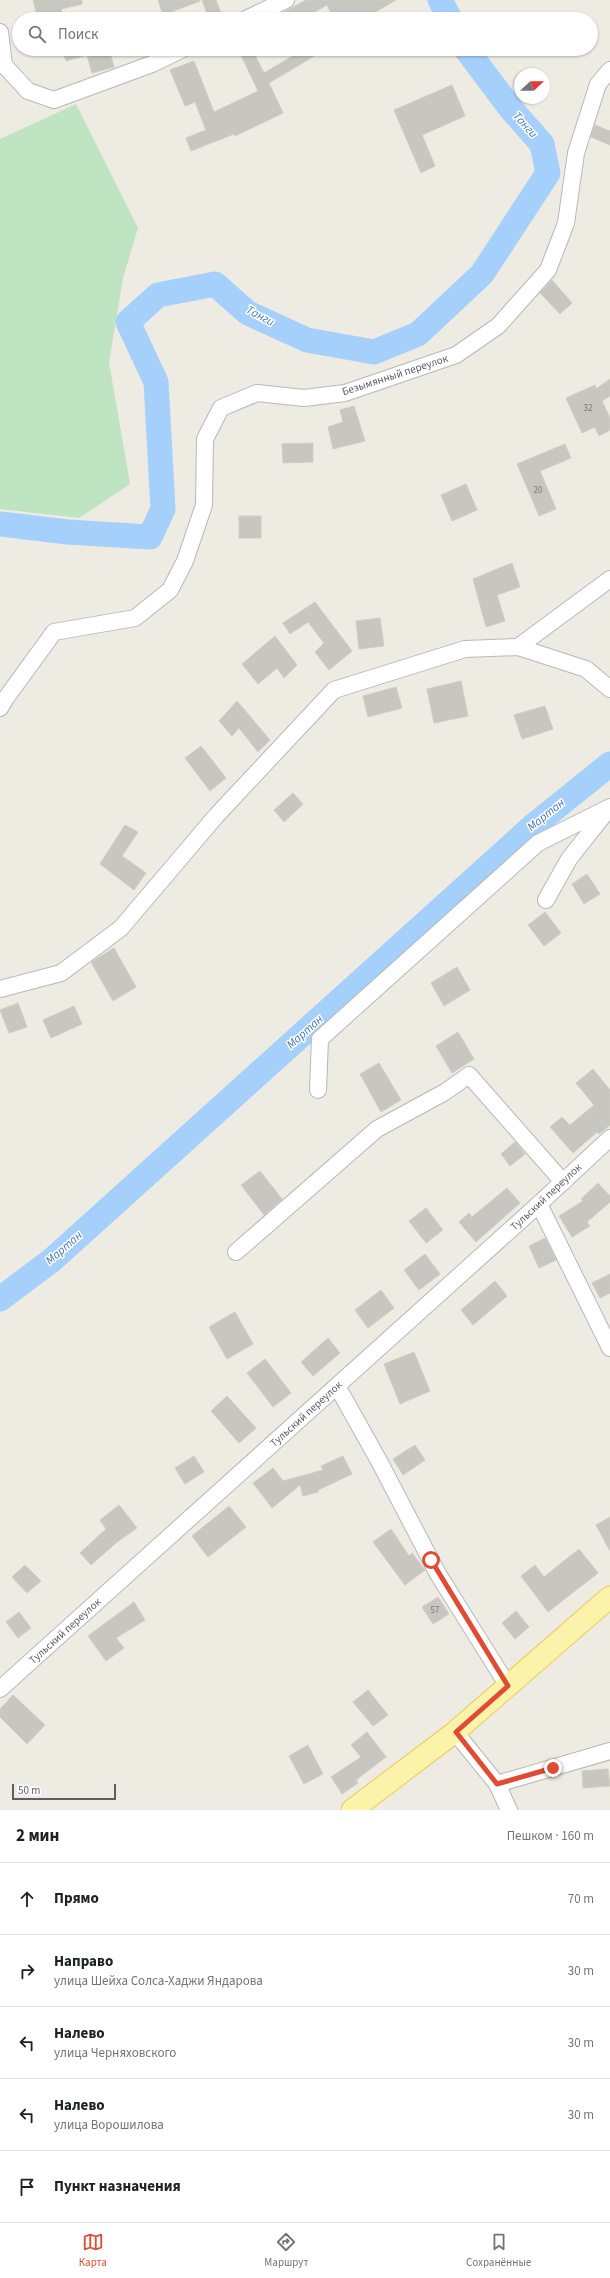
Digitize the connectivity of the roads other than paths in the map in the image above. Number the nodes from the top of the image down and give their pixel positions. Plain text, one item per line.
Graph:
1 (286, 0) edge
2 (261, 12) edge
3 (0, 32) edge
4 (169, 56) edge
5 (610, 70) edge
6 (610, 579) edge
7 (518, 647) junction
8 (610, 689) edge
9 (0, 708) edge
10 (610, 807) edge
11 (546, 900) dead end
12 (0, 989) edge
13 (318, 1090) dead end
14 (610, 1138) edge
15 (563, 1182) junction
16 (539, 1204) junction
17 (236, 1252) dead end
18 (610, 1348) edge
19 (337, 1386) junction
20 (610, 1597) edge
21 (508, 1686) junction
22 (0, 1689) edge
23 (456, 1732) junction
24 (610, 1751) edge
25 (497, 1784) junction
26 (352, 1810) edge
27 (509, 1810) edge

1 - 2 street
3 - 4 street
5 - 9 street, Безымянный переулок
6 - 7 street
7 - 8 street
7 - 12 street
10 - 11 street
10 - 13 street
14 - 15 street, Тульский переулок
15 - 16 street, Тульский переулок
15 - 17 street
16 - 18 street
16 - 19 street, Тульский переулок
19 - 21 street
19 - 22 street, Тульский переулок
20 - 21 main road
21 - 23 main road
23 - 25 street
23 - 26 main road
24 - 25 street
25 - 27 street

